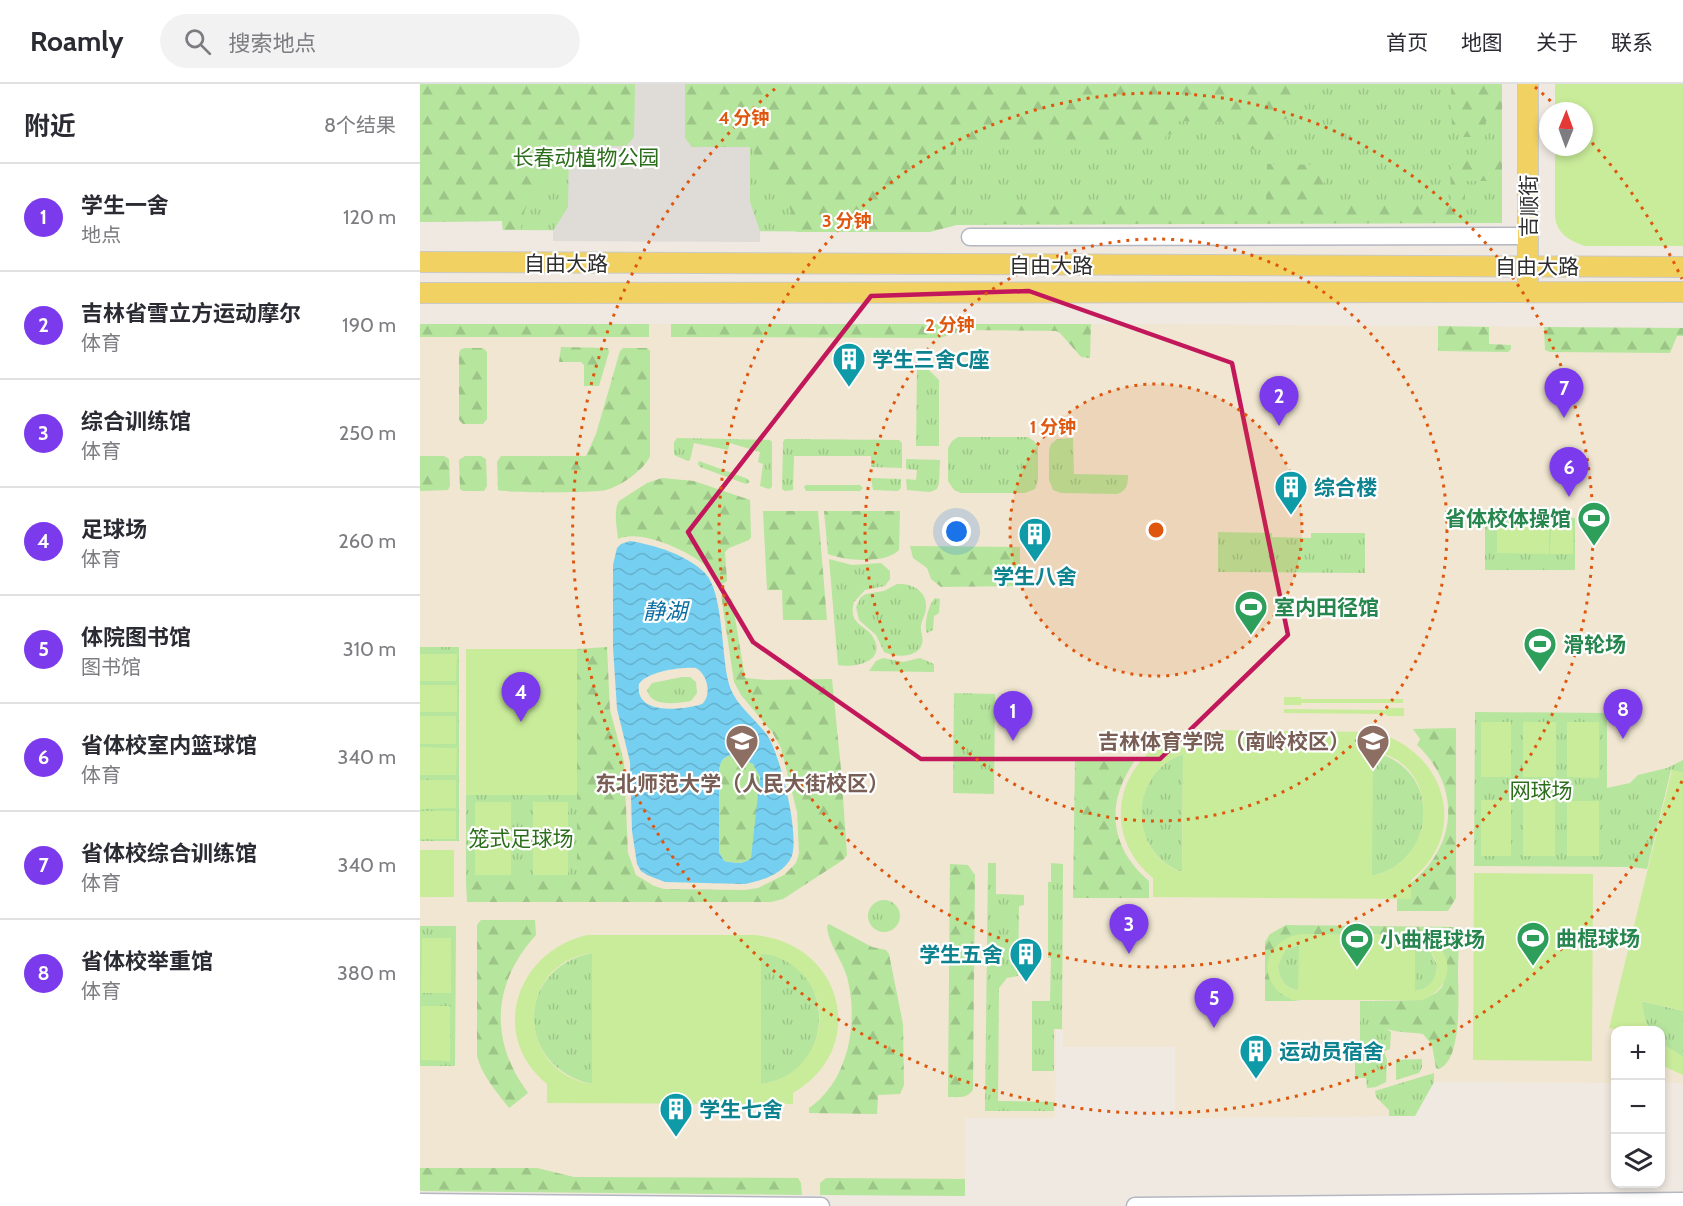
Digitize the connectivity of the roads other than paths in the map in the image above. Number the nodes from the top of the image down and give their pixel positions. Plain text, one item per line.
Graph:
1 (1528, 84) edge
2 (1528, 236) junction
3 (970, 237) dead end
4 (420, 262) edge
5 (1528, 266) junction
6 (1683, 267) edge
7 (1528, 291) junction
8 (1683, 292) edge
9 (420, 293) edge
10 (1683, 1201) edge
11 (420, 1202) edge
12 (822, 1206) edge
13 (1135, 1206) edge

1 - 2 main road, 吉顺街
2 - 3 street
2 - 5 main road, 吉顺街
4 - 5 main road, 自由大路
5 - 6 main road, 自由大路
5 - 7 main road, 吉顺街
7 - 8 main road, 自由大路
7 - 9 main road, 自由大路
10 - 13 street
11 - 12 street

